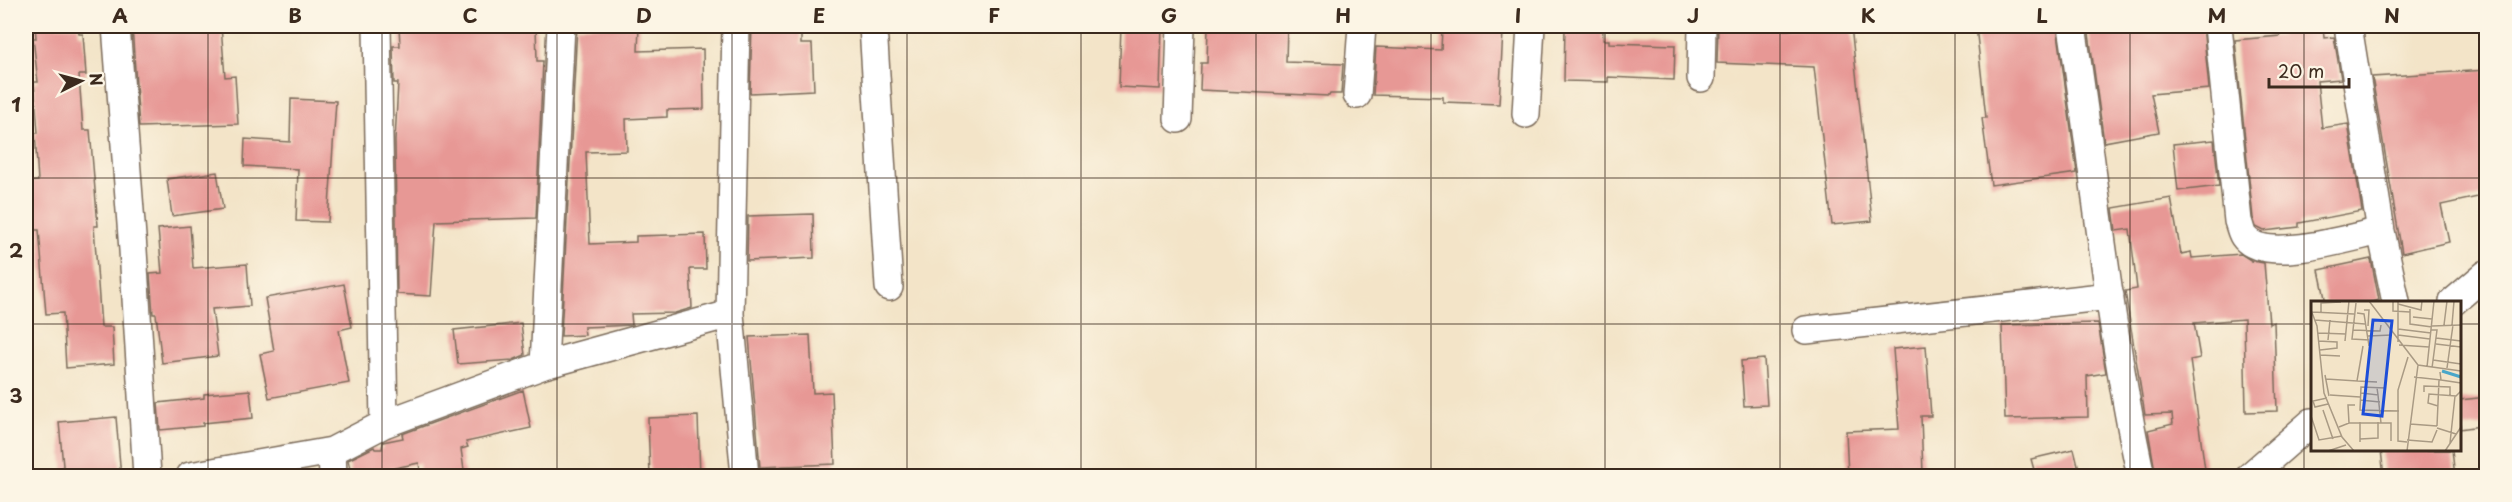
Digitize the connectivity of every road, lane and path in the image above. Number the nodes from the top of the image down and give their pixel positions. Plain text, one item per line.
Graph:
1 (116, 26) edge
2 (377, 26) edge
3 (561, 26) edge
4 (736, 26) edge
5 (873, 26) edge
6 (1181, 26) edge
7 (1362, 26) edge
8 (1531, 26) edge
9 (1702, 26) edge
10 (2073, 26) edge
11 (2218, 26) edge
12 (2348, 26) edge
13 (1701, 78) dead end
14 (1357, 95) dead end
15 (1526, 114) dead end
16 (1178, 120) dead end
17 (2381, 231) junction
18 (2487, 274) edge
19 (889, 287) dead end
20 (2110, 296) junction
21 (2396, 301) edge
22 (2455, 301) edge
23 (730, 314) junction
24 (1806, 330) dead end
25 (544, 365) junction
26 (384, 424) junction
27 (2311, 424) edge
28 (333, 464) edge
29 (147, 477) edge
30 (190, 477) edge
31 (745, 477) edge
32 (2141, 477) edge
33 (2250, 477) edge

1 - 29 street
2 - 26 street
3 - 25 street
4 - 23 street
5 - 19 street
6 - 16 street
7 - 14 street
8 - 15 street
9 - 13 street
10 - 20 street
11 - 17 street
12 - 17 street
17 - 21 street
18 - 22 street
20 - 24 street
20 - 32 street
23 - 25 street
23 - 31 street
25 - 26 street
26 - 28 street
27 - 33 street
28 - 30 street

